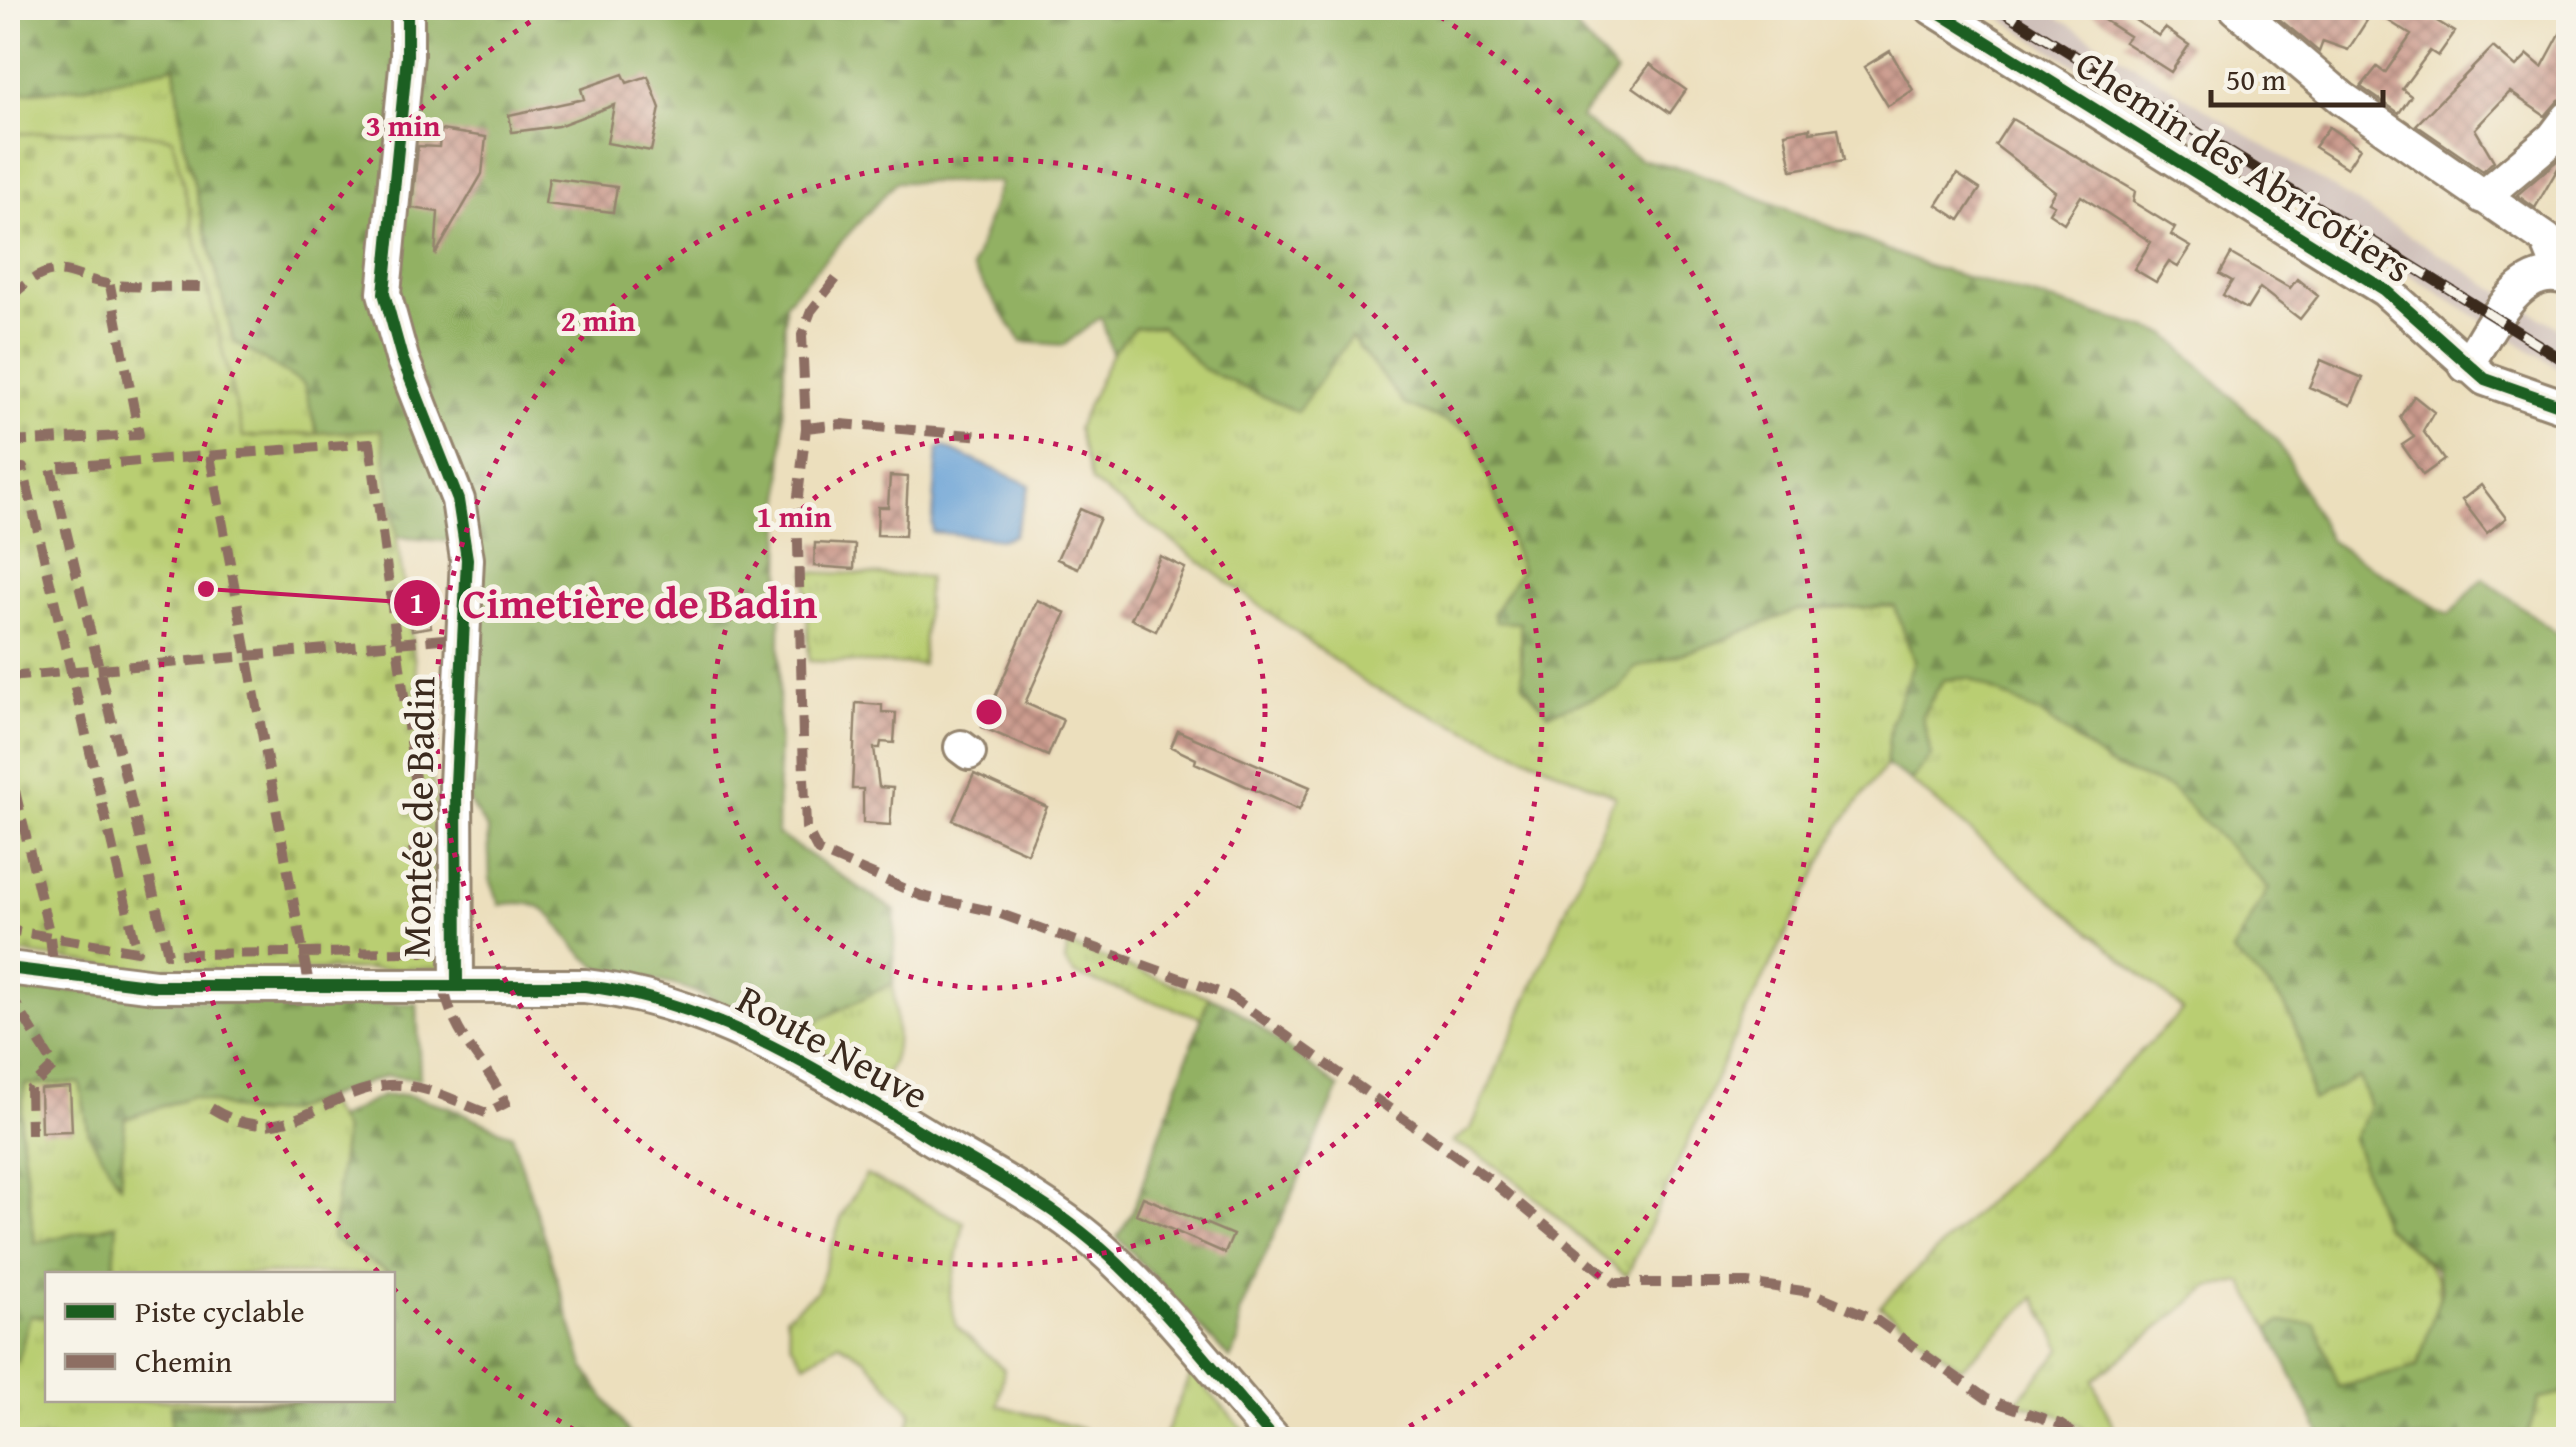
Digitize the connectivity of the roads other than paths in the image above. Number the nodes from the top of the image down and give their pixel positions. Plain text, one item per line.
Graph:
1 (407, 8) edge
2 (1932, 8) edge
3 (2236, 8) edge
4 (2560, 128) edge
5 (2483, 197) junction
6 (2565, 278) edge
7 (2466, 366) junction
8 (2568, 408) edge
9 (8, 968) edge
10 (456, 983) junction
11 (1275, 1440) edge

1 - 10 street, Montée de Badin
2 - 7 street, Chemin des Abricotiers
3 - 5 street
4 - 5 street
5 - 6 street
6 - 7 street
7 - 8 street, Chemin des Abricotiers
9 - 10 street, Route Neuve
10 - 11 street, Route Neuve

